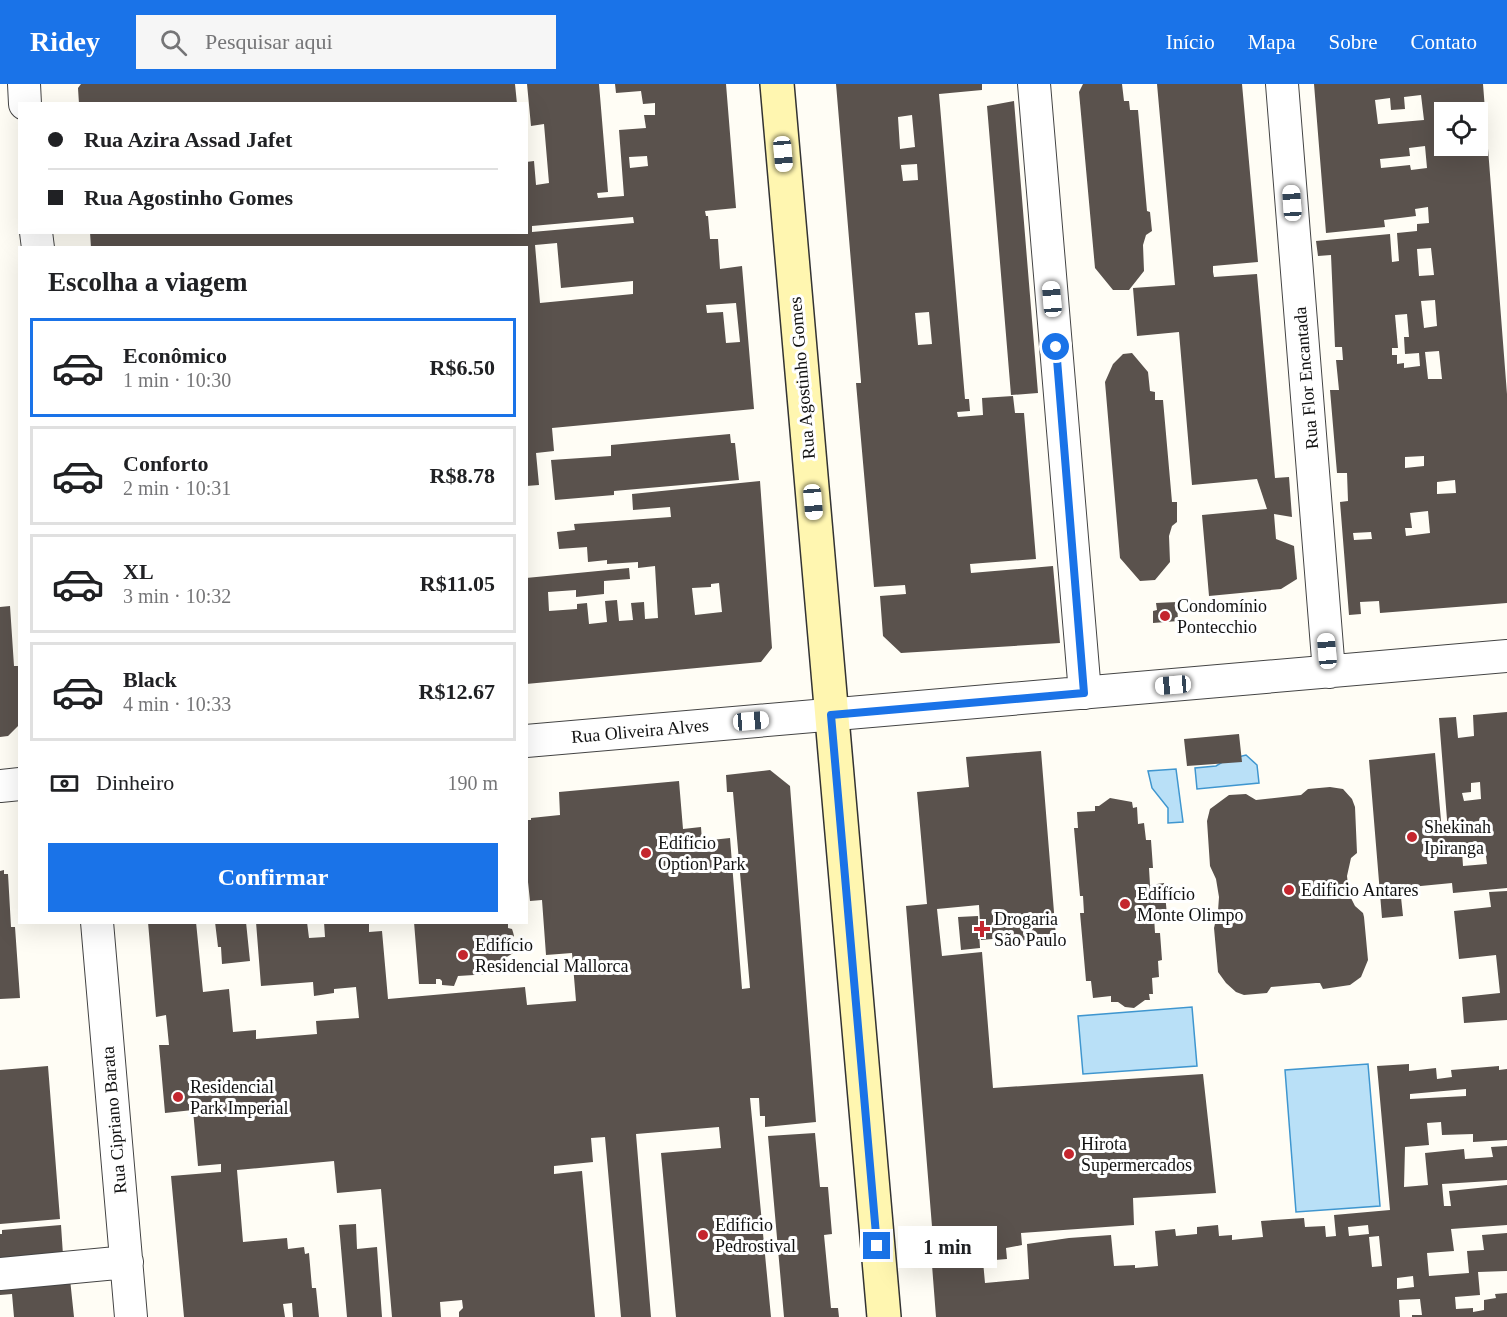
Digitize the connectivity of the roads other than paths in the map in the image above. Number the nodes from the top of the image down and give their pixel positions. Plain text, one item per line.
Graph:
1 (24, 84) edge
2 (777, 84) edge
3 (1034, 84) edge
4 (1282, 84) edge
5 (25, 102) edge
6 (1507, 657) edge
7 (1329, 672) junction
8 (1084, 693) junction
9 (831, 715) junction
10 (528, 741) edge
11 (18, 784) edge
12 (0, 786) edge
13 (97, 924) edge
14 (127, 1262) junction
15 (0, 1274) edge
16 (131, 1317) edge
17 (884, 1317) edge

1 - 5 street
2 - 9 street, Rua Agostinho Gomes
3 - 8 street
4 - 7 street, Rua Flor Encantada
6 - 7 street, Rua Oliveira Alves
7 - 8 street, Rua Oliveira Alves
8 - 9 street, Rua Oliveira Alves
9 - 10 street, Rua Oliveira Alves
9 - 17 street, Rua Agostinho Gomes
11 - 12 street
13 - 14 street, Rua Cipriano Barata
14 - 15 street
14 - 16 street, Rua Cipriano Barata

